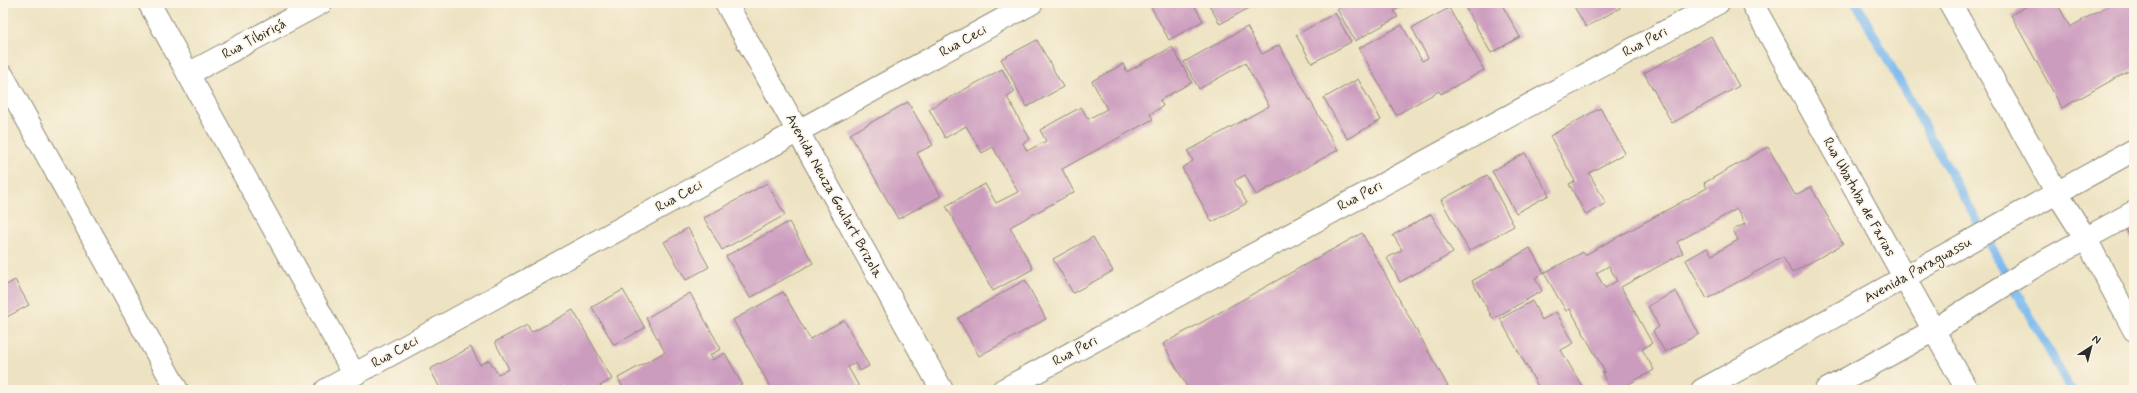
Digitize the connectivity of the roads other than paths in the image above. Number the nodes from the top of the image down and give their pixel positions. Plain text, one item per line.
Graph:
1 (149, 3) edge
2 (321, 3) edge
3 (726, 3) edge
4 (1032, 3) edge
5 (1718, 3) edge
6 (1752, 3) edge
7 (1950, 3) edge
8 (188, 74) junction
9 (3, 76) edge
10 (798, 131) junction
11 (2134, 150) edge
12 (2056, 193) junction
13 (2134, 212) edge
14 (2086, 239) junction
15 (1904, 278) junction
16 (1934, 330) junction
17 (2134, 330) edge
18 (354, 374) junction
19 (177, 390) edge
20 (326, 390) edge
21 (942, 390) edge
22 (1002, 390) edge
23 (1702, 390) edge
24 (1826, 390) edge
25 (1967, 390) edge

1 - 8 street
2 - 8 street, Rua Tibiriçá
3 - 10 street, Avenida Neuza Goulart Brizola
4 - 10 street, Rua Ceci
5 - 22 street, Rua Peri
6 - 15 street, Rua Ubatuba de Farias
7 - 12 street
8 - 18 street
9 - 19 street
10 - 18 street, Rua Ceci
10 - 21 street, Avenida Neuza Goulart Brizola
11 - 12 street, Avenida Paraguassu
12 - 14 street
12 - 15 street, Avenida Paraguassu
13 - 14 street
14 - 16 street
14 - 17 street
15 - 16 street, Rua Ubatuba de Farias
15 - 23 street, Avenida Paraguassu
16 - 24 street
16 - 25 street, Rua Ubatuba de Farias
18 - 20 street, Rua Ceci

